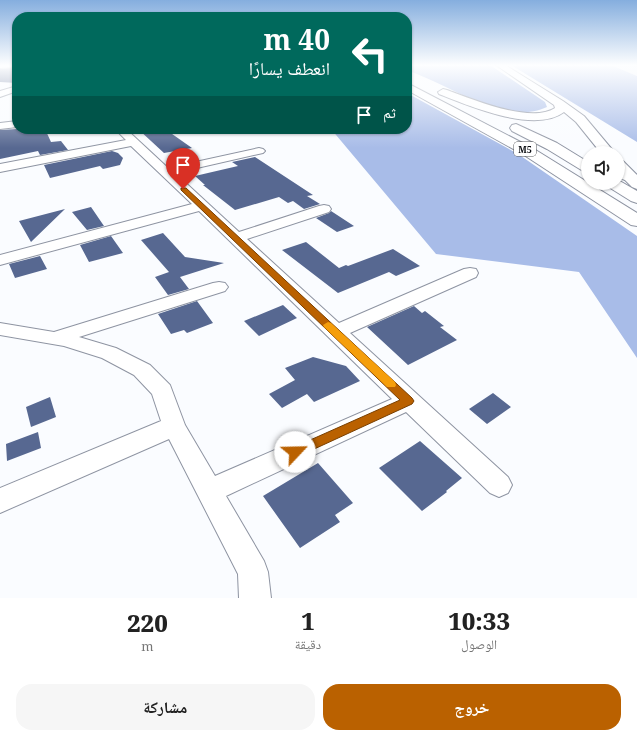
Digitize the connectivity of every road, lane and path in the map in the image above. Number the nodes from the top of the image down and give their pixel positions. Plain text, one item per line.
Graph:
1 (420, 93) edge
2 (445, 93) edge
3 (445, 93) edge
4 (543, 93) edge
5 (559, 103) junction
6 (12, 125) edge
7 (0, 126) edge
8 (125, 134) edge
9 (133, 142) junction
10 (602, 146) edge
11 (259, 151) dead end
12 (581, 163) edge
13 (0, 168) edge
14 (165, 172) junction
15 (624, 190) edge
16 (637, 198) edge
17 (202, 206) junction
18 (324, 209) dead end
19 (637, 221) edge
20 (236, 238) junction
21 (0, 260) edge
22 (470, 273) dead end
23 (219, 287) dead end
24 (0, 329) edge
25 (335, 332) junction
26 (55, 338) junction
27 (408, 401) junction
28 (174, 426) junction
29 (499, 485) dead end
30 (210, 491) junction
31 (0, 501) edge
32 (255, 598) edge

1 - 19 main road, M5
2 - 5 main road
3 - 12 main road, M5
4 - 5 main road
5 - 10 main road
6 - 7 street
8 - 9 street
9 - 13 street
9 - 14 street
11 - 14 street
14 - 17 street
15 - 16 main road
17 - 20 street
17 - 21 street
18 - 20 street
20 - 25 street
22 - 25 street
23 - 26 street
24 - 26 street
25 - 27 street
26 - 28 street
27 - 29 street
27 - 30 street
28 - 30 street
28 - 31 street
30 - 32 street

